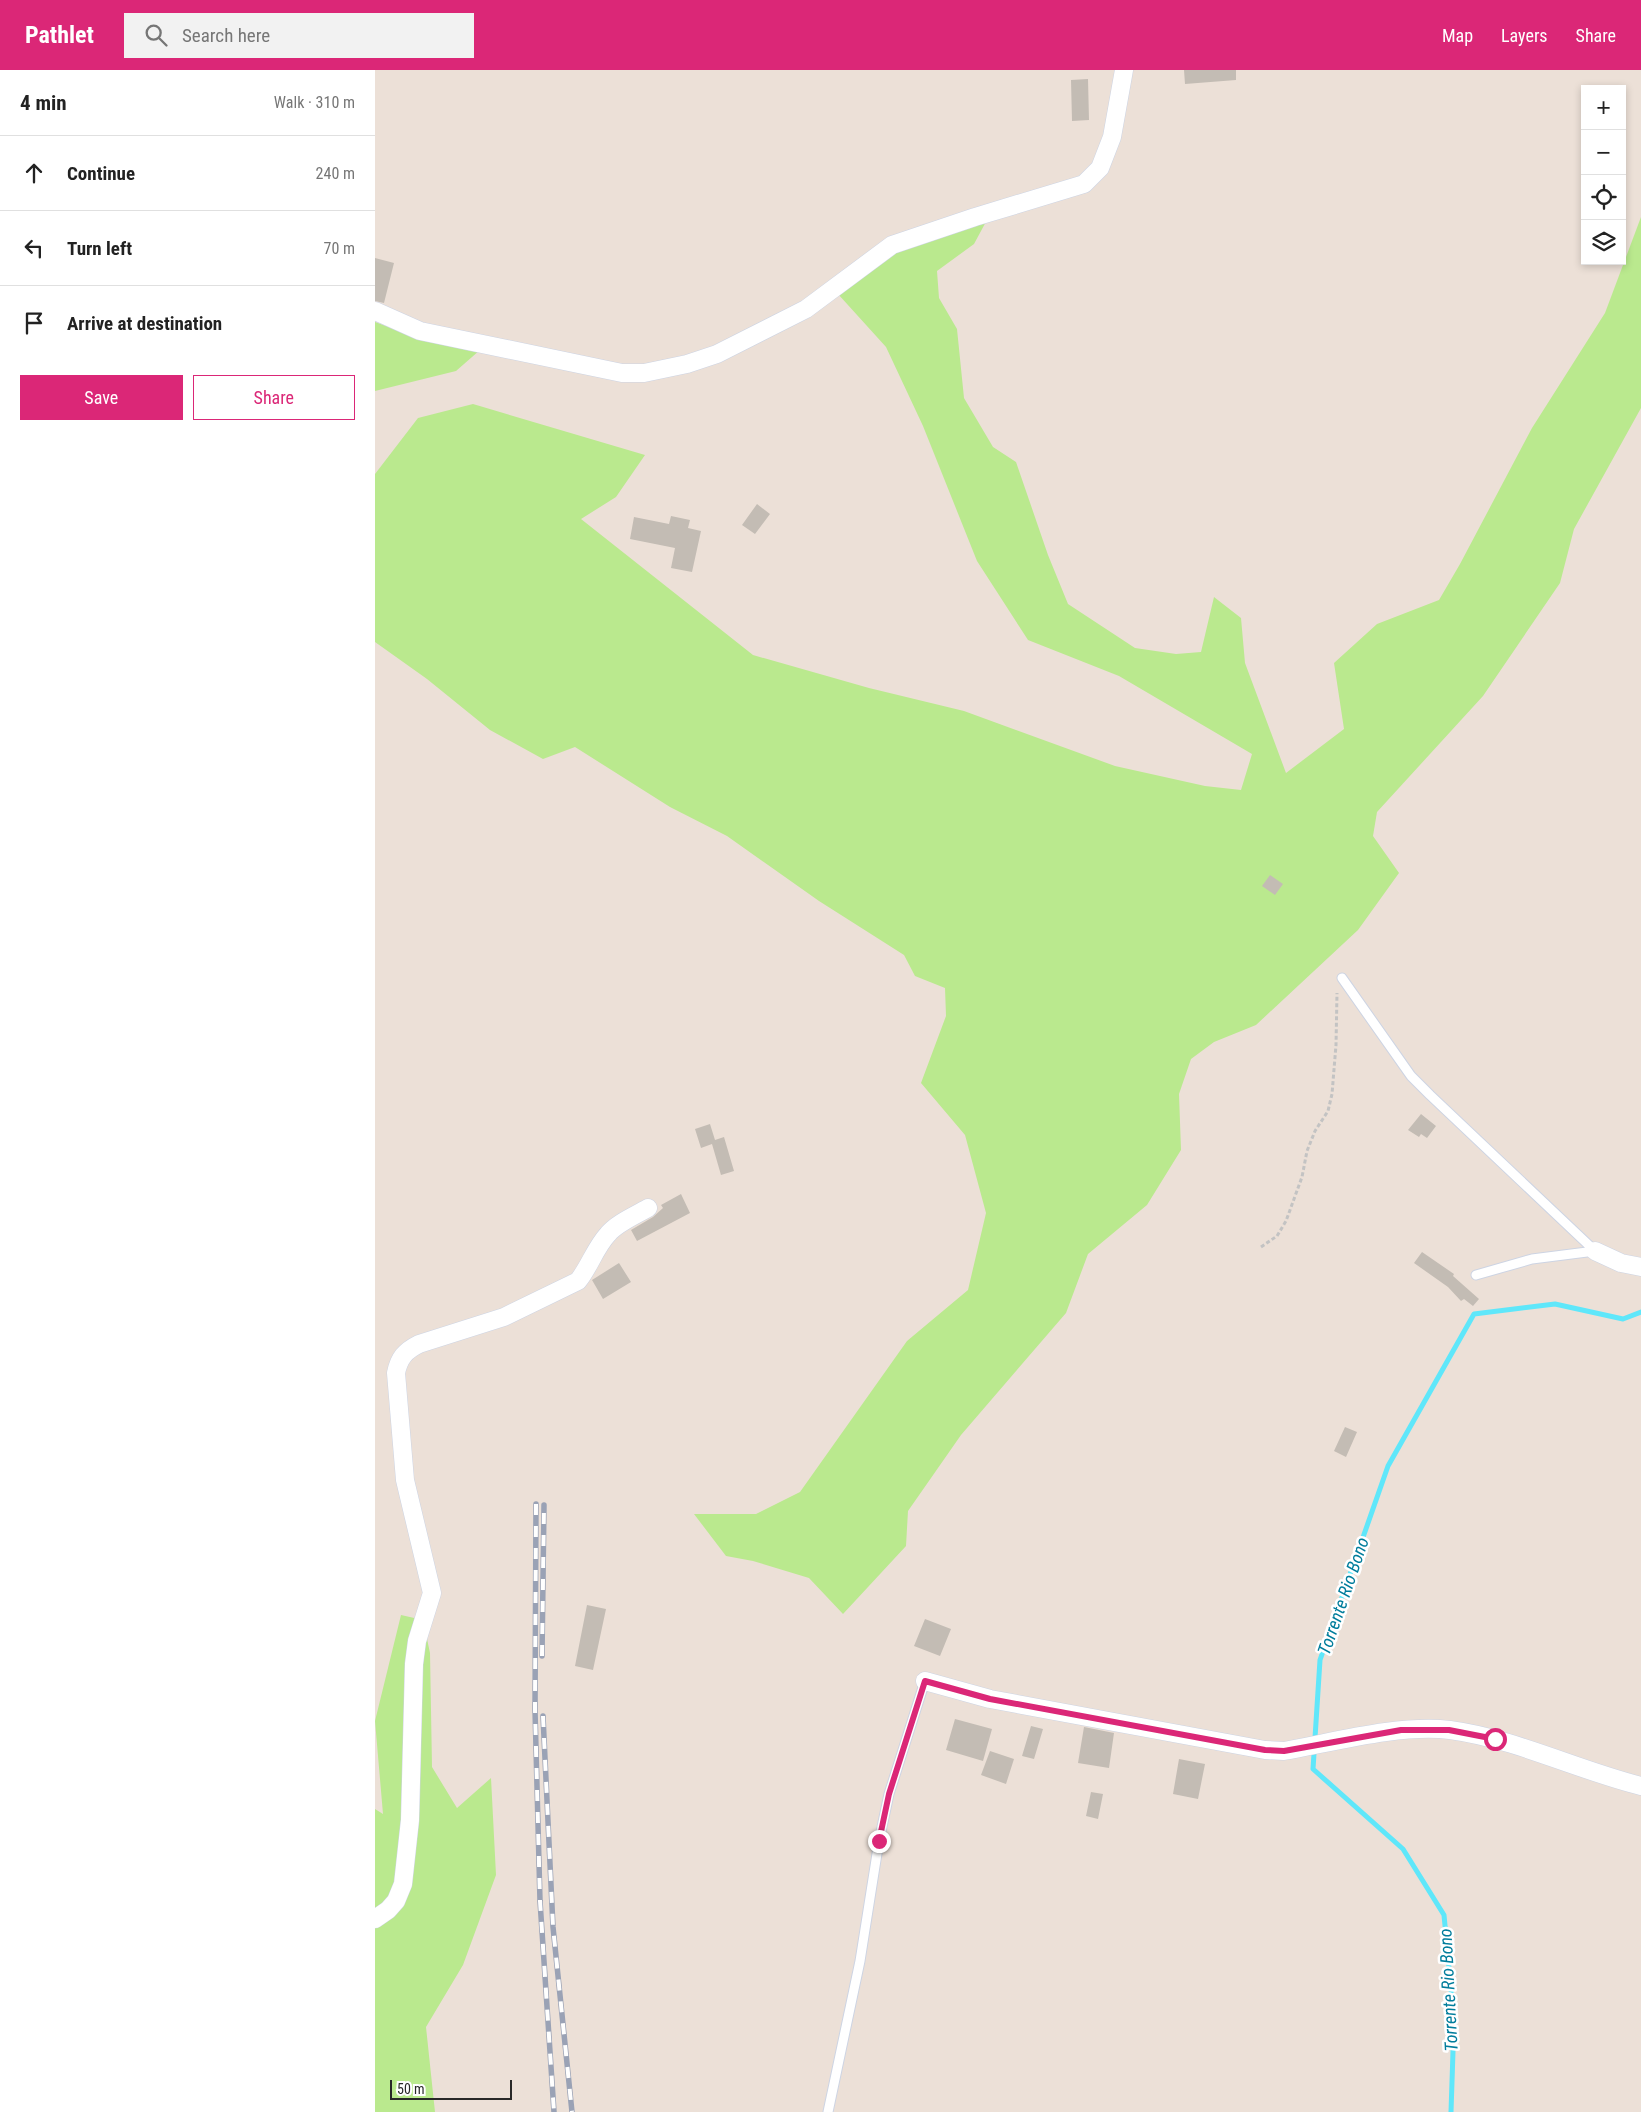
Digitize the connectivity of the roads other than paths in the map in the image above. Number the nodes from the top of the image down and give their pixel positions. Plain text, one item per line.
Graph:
1 (1123, 70) edge
2 (375, 311) edge
3 (1342, 978) road end
4 (648, 1208) dead end
5 (1595, 1251) junction
6 (1641, 1268) edge
7 (1476, 1275) dead end
8 (925, 1681) joint
9 (1641, 1786) edge
10 (375, 1919) edge
11 (828, 2112) edge

1 - 2 street
3 - 5 lane
4 - 10 street
5 - 6 street
5 - 7 lane
8 - 9 street
8 - 11 lane

